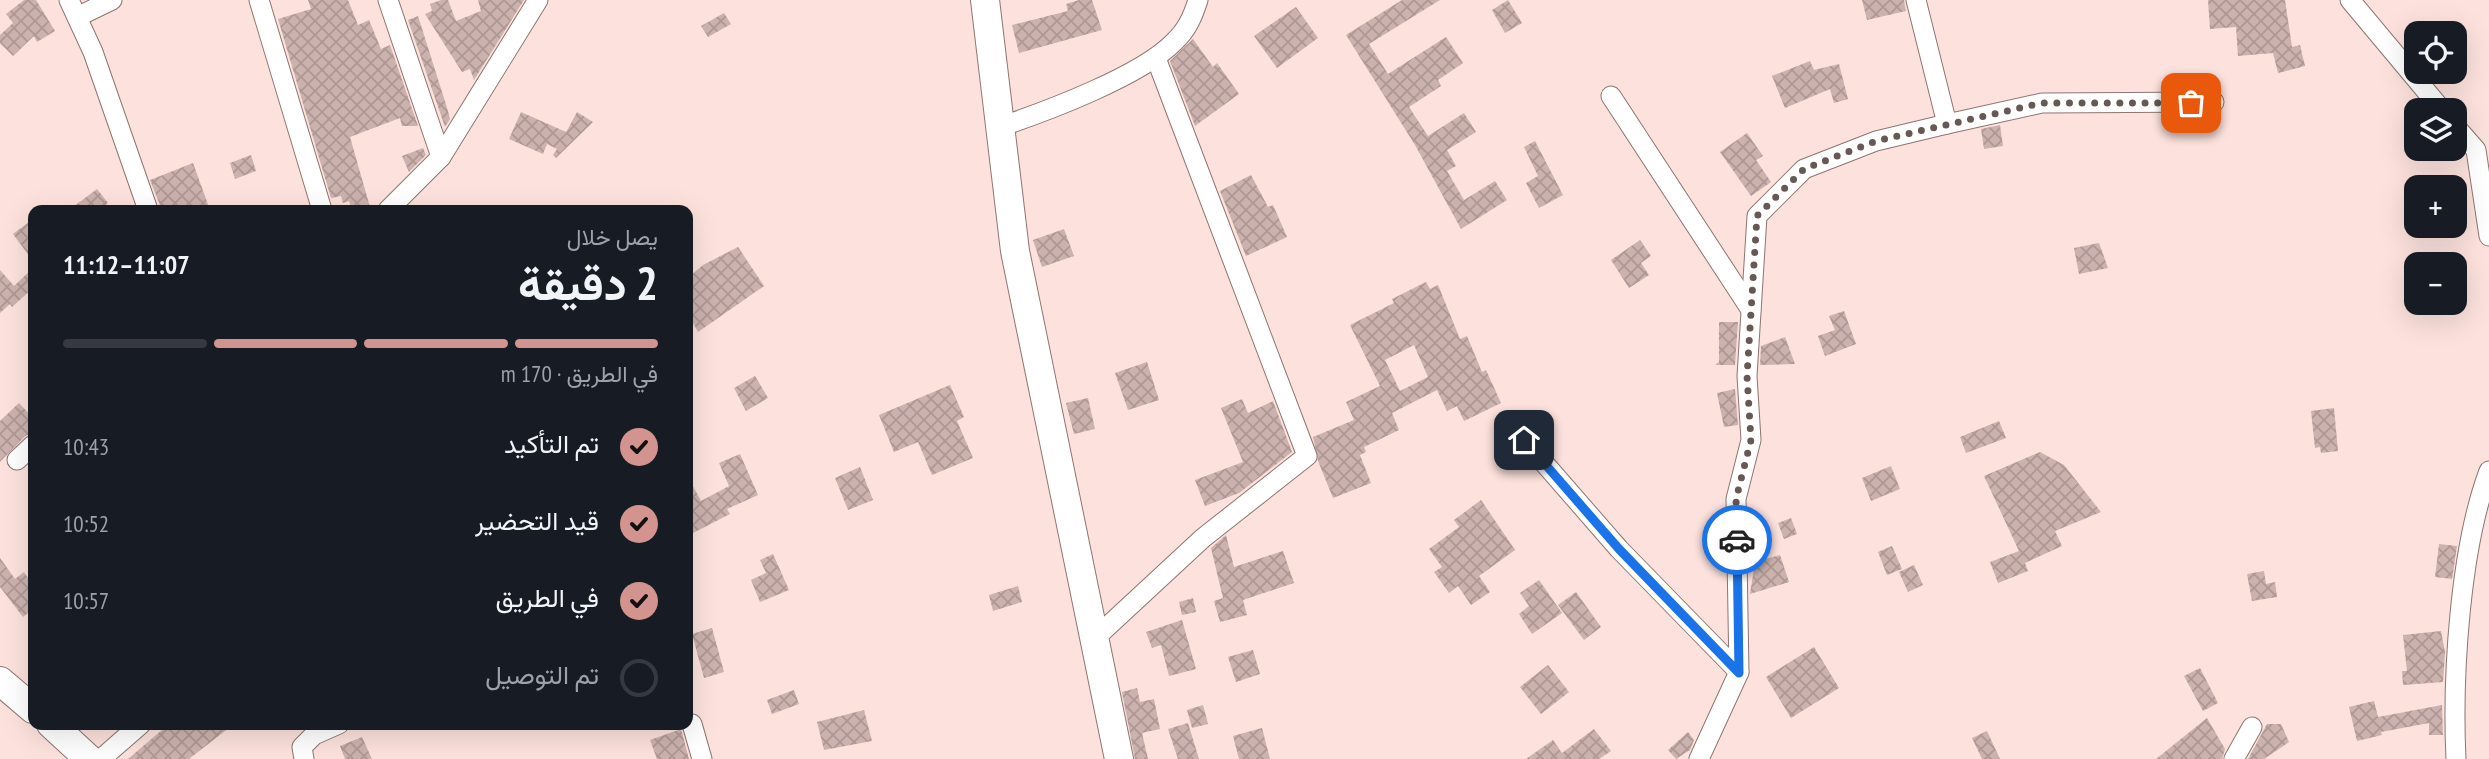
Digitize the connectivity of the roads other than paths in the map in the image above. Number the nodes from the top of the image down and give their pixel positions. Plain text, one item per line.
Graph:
1 (112, 0) edge
2 (259, 0) edge
3 (387, 0) edge
4 (538, 0) edge
5 (985, 0) edge
6 (1198, 0) edge
7 (1916, 0) edge
8 (2350, 0) edge
9 (73, 8) edge
10 (1156, 58) junction
11 (1611, 96) dead end
12 (2432, 98) edge
13 (2214, 102) dead end
14 (1947, 124) junction
15 (1000, 127) junction
16 (2467, 140) edge
17 (441, 157) junction
18 (146, 205) edge
19 (320, 205) edge
20 (393, 205) edge
21 (2489, 236) edge
22 (1751, 310) junction
23 (1524, 440) dead end
24 (28, 450) edge
25 (17, 460) dead end
26 (2489, 471) edge
27 (1094, 639) junction
28 (1739, 673) junction
29 (0, 681) edge
30 (28, 705) edge
31 (2252, 727) dead end
32 (693, 728) edge
33 (58, 730) edge
34 (134, 730) edge
35 (326, 730) edge
36 (89, 759) edge
37 (101, 759) edge
38 (304, 759) edge
39 (702, 759) edge
40 (1119, 759) edge
41 (1699, 759) edge
42 (2234, 759) edge
43 (2456, 759) edge

1 - 9 street
2 - 19 street
3 - 17 street
4 - 17 street
5 - 15 street
6 - 10 street
7 - 14 street
8 - 12 street
9 - 18 street
10 - 15 street
10 - 27 street
11 - 22 street
13 - 14 street
14 - 22 street
15 - 27 street
16 - 21 street
17 - 20 street
22 - 28 street
23 - 28 street
24 - 25 street
26 - 43 street
27 - 40 street
28 - 41 street
29 - 30 street
31 - 42 street
32 - 39 street
33 - 36 street
34 - 37 street
35 - 38 street

